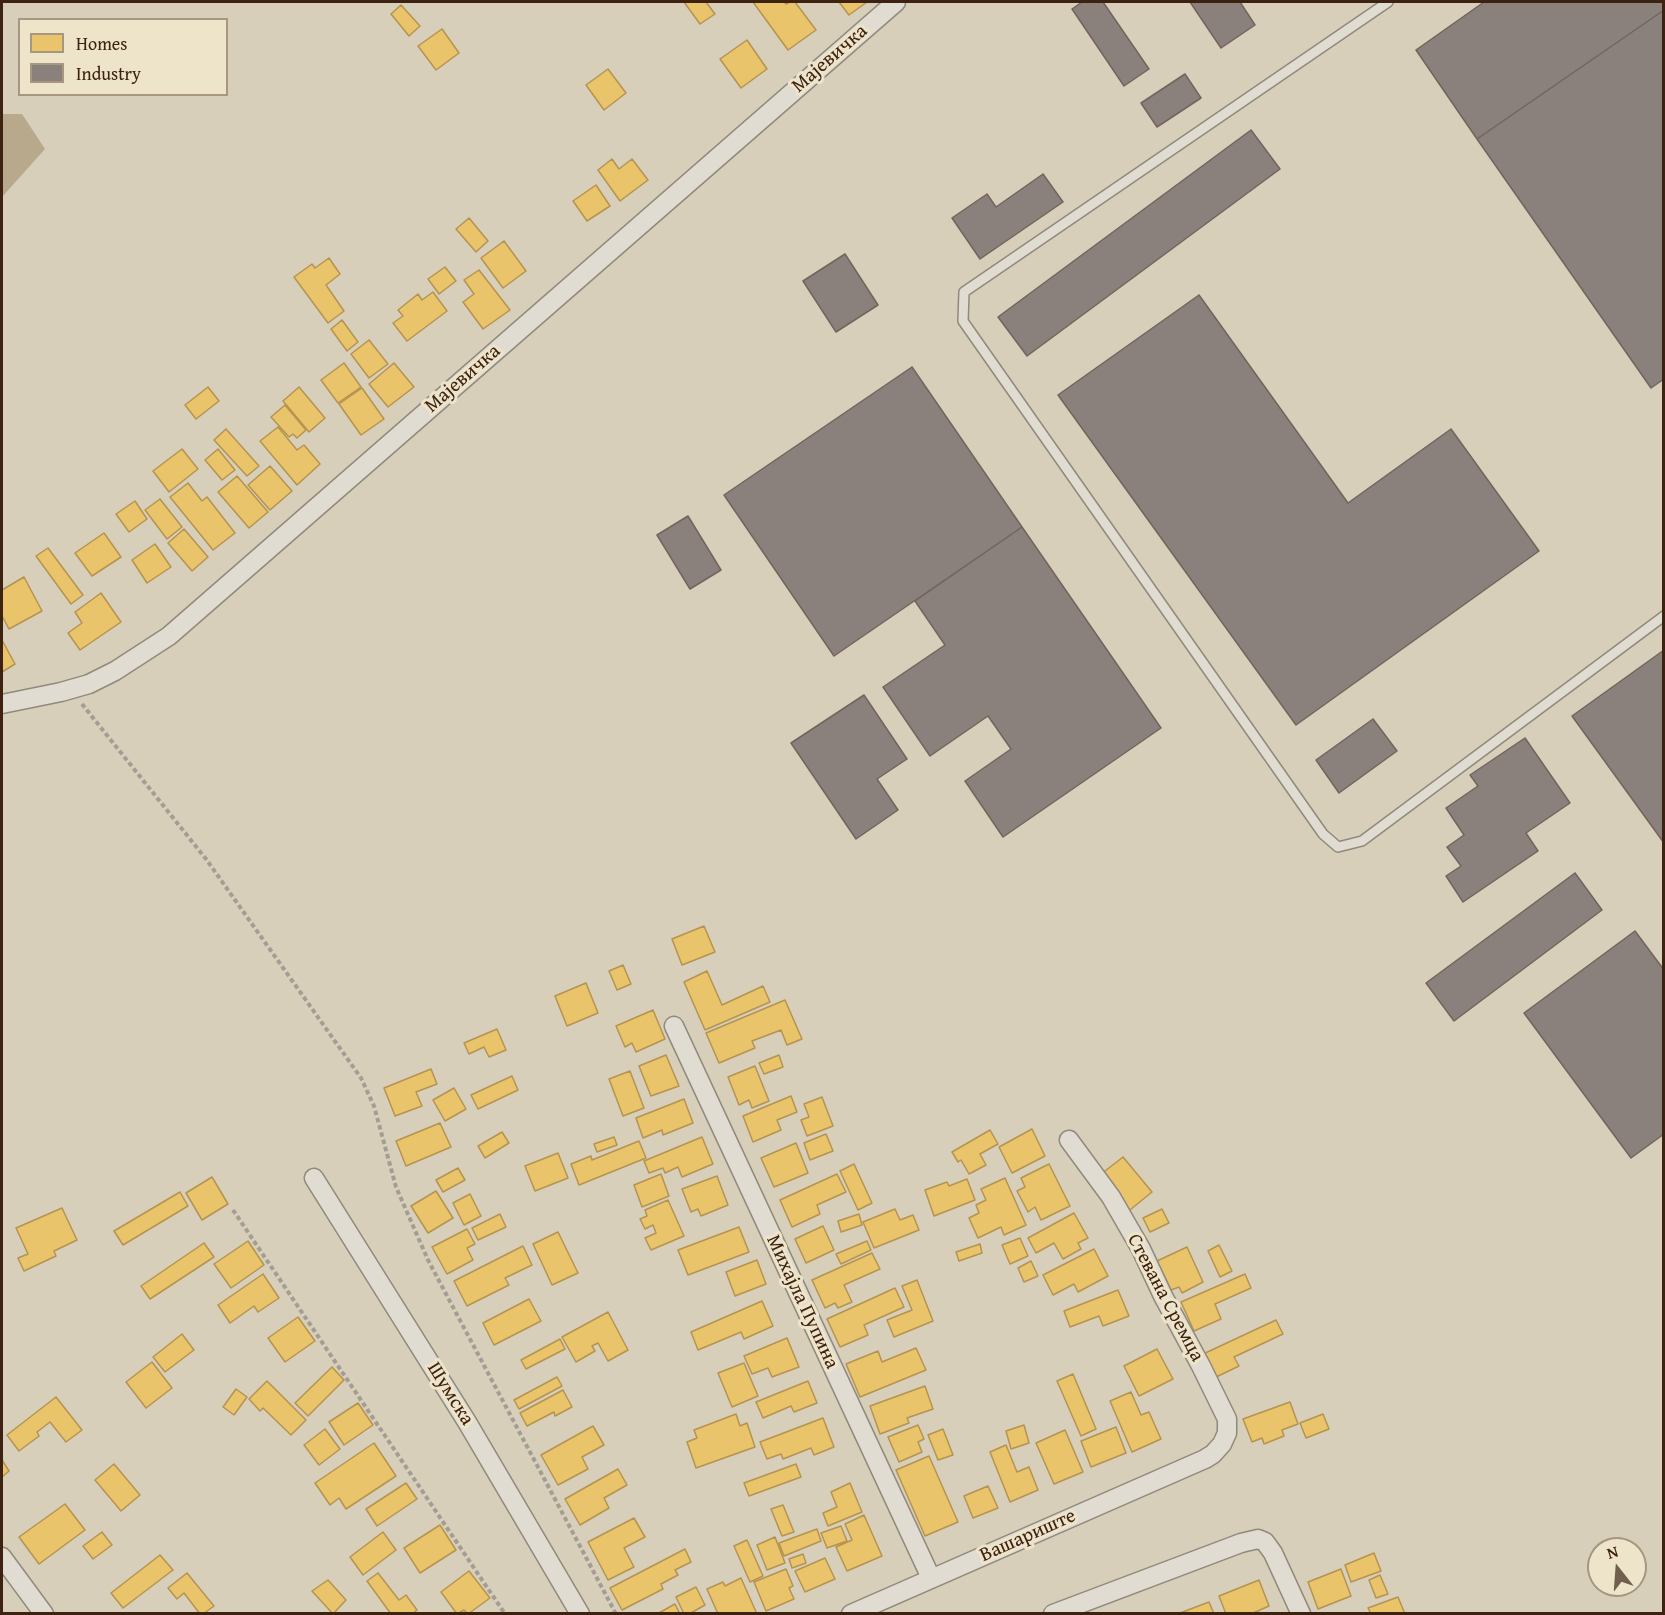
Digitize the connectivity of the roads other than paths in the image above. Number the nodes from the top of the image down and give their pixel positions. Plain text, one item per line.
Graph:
1 (896, 2) edge
2 (1388, 2) edge
3 (1664, 616) edge
4 (2, 704) edge
5 (674, 1026) dead end
6 (1070, 1140) dead end
7 (314, 1178) dead end
8 (1205, 1459) joint
9 (2, 1557) edge
10 (931, 1578) junction
11 (44, 1614) edge
12 (580, 1614) edge
13 (851, 1614) edge
14 (1053, 1614) edge
15 (1301, 1614) edge

1 - 4 street, Мајевичка
2 - 3 lane
5 - 10 street, Михајла Пупина
6 - 8 street, Стевана Сремца
7 - 12 street, Шумска
8 - 10 street, Вашариште
9 - 11 street
10 - 13 street, Вашариште
14 - 15 street

